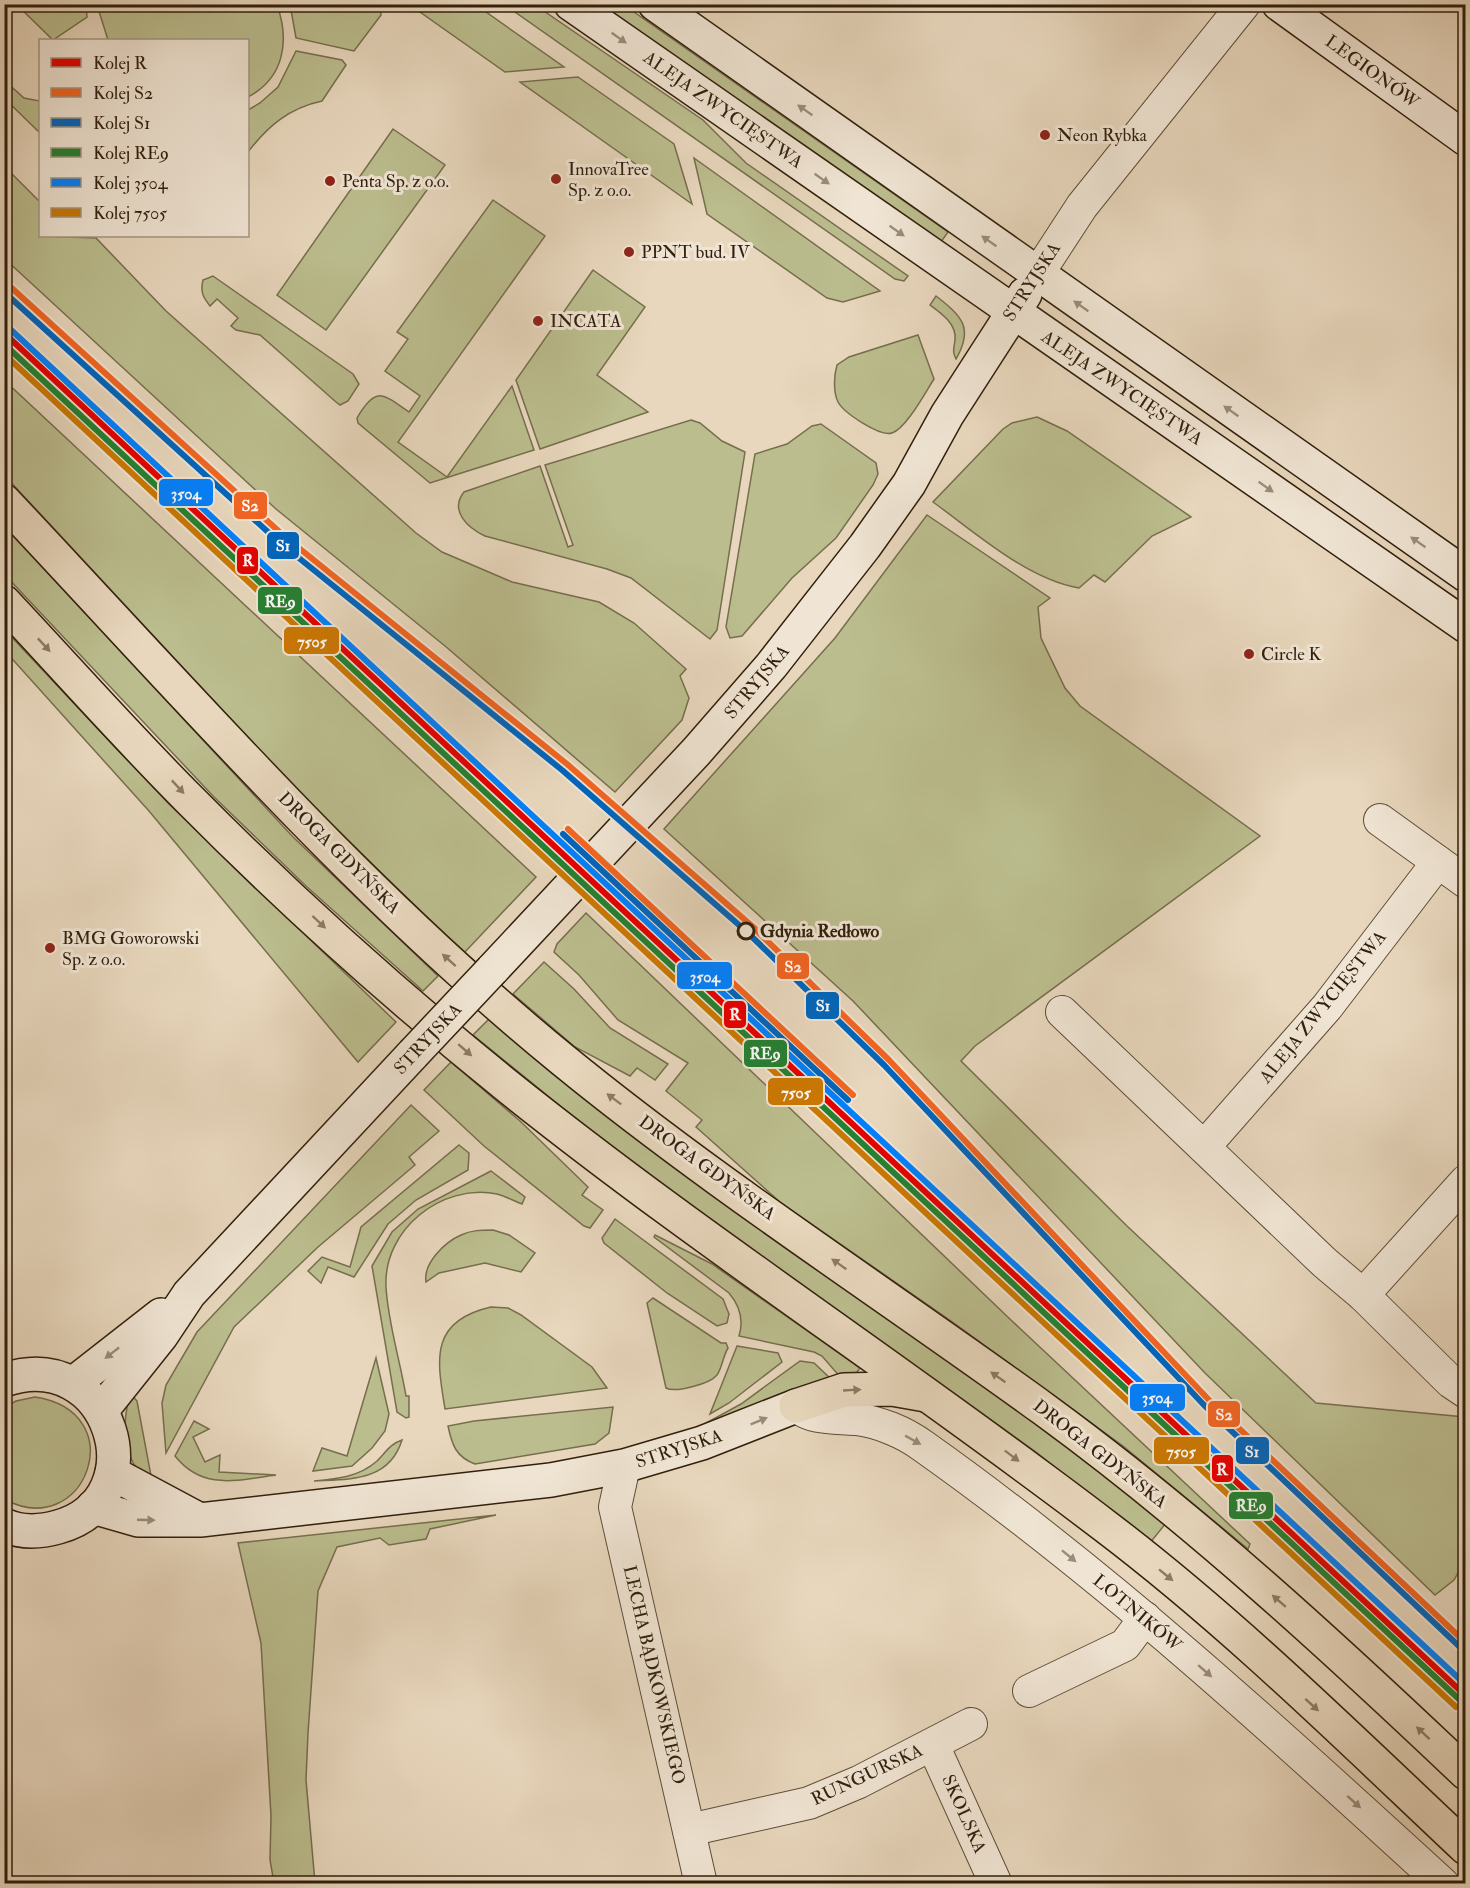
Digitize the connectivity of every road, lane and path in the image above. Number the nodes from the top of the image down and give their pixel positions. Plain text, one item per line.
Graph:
1 (572, 4) edge
2 (655, 4) edge
3 (1244, 4) edge
4 (1279, 4) edge
5 (1466, 139) edge
6 (1037, 275) junction
7 (1013, 313) junction
8 (4, 501) edge
9 (1466, 575) edge
10 (4, 602) edge
11 (1466, 626) edge
12 (1380, 820) dead end
13 (1438, 862) junction
14 (1466, 882) edge
15 (1062, 1012) dead end
16 (1204, 1147) junction
17 (1466, 1181) edge
18 (189, 1294) junction
19 (1363, 1295) junction
20 (4, 1380) edge
21 (74, 1383) junction
22 (1466, 1392) edge
23 (931, 1396) junction
24 (796, 1406) junction
25 (102, 1410) junction
26 (624, 1466) junction
27 (112, 1473) junction
28 (93, 1507) junction
29 (200, 1520) junction
30 (4, 1525) edge
31 (1145, 1618) junction
32 (1029, 1691) dead end
33 (971, 1724) dead end
34 (933, 1745) junction
35 (1466, 1773) edge
36 (690, 1830) junction
37 (1466, 1848) edge
38 (701, 1884) edge
39 (996, 1884) edge
40 (1443, 1884) edge

1 -> 7 main road, ALEJA ZWYCIĘSTWA
6 -> 2 main road
3 - 6 street, STRYJSKA
4 - 5 main road, LEGIONÓW
6 - 7 main road, STRYJSKA
9 -> 6 main road
7 -> 11 main road, ALEJA ZWYCIĘSTWA
7 - 18 main road, STRYJSKA, bridge
35 -> 8 main road, DROGA GDYŃSKA
10 -> 23 main road
12 - 13 street
13 - 14 street
13 - 16 street, ALEJA ZWYCIĘSTWA
15 - 16 street
16 - 19 street
17 - 19 street
18 -> 21 main road, STRYJSKA
18 - 25 main road, STRYJSKA
19 - 22 street
20 - 21 main road
21 - 25 main road
24 -> 23 main road
23 -> 37 main road
26 -> 24 main road, STRYJSKA
24 -> 31 street, LOTNIKÓW
25 - 27 main road
26 - 29 main road, STRYJSKA
26 - 36 street, LECHA BĄDKOWSKIEGO
27 - 28 main road
27 - 29 main road
28 -> 29 main road, STRYJSKA
28 - 30 main road
31 - 32 street
31 -> 40 street, LOTNIKÓW
33 - 34 street, RUNGURSKA
34 - 36 street, RUNGURSKA
34 - 39 street, SKOLSKA
36 - 38 street, LECHA BĄDKOWSKIEGO

